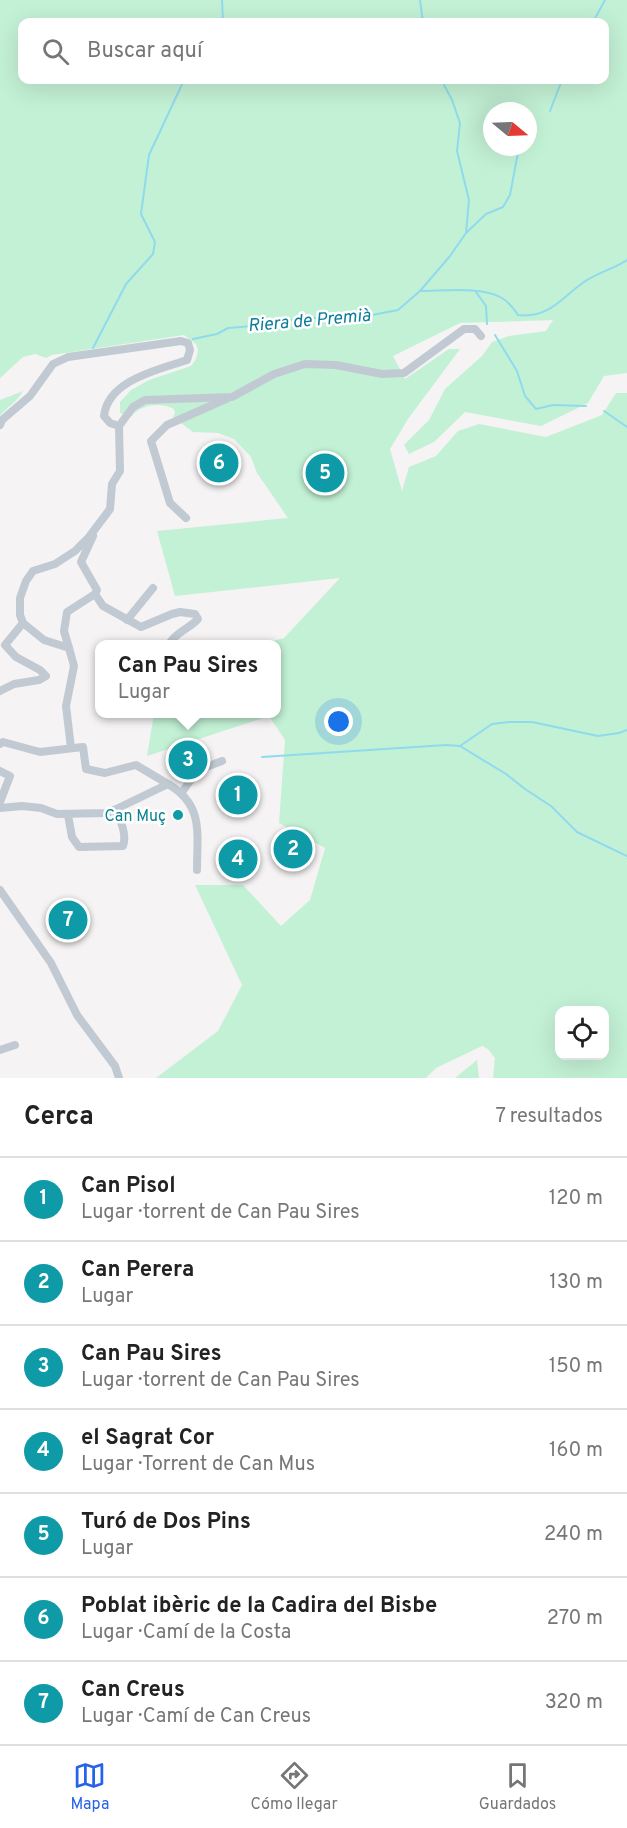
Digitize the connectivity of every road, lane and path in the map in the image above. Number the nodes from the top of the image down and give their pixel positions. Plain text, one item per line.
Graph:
1 (481, 336) dead end
2 (232, 397) junction
3 (0, 425) edge
4 (119, 426) junction
5 (186, 518) dead end
6 (96, 528) junction
7 (153, 588) dead end
8 (95, 594) junction
9 (127, 620) junction
10 (23, 623) junction
11 (0, 637) edge
12 (172, 640) edge
13 (5, 645) junction
14 (69, 648) junction
15 (0, 692) edge
16 (1, 742) edge
17 (71, 748) junction
18 (222, 761) dead end
19 (0, 771) edge
20 (168, 784) junction
21 (182, 792) junction
22 (0, 802) edge
23 (0, 808) edge
24 (114, 810) junction
25 (68, 815) junction
26 (197, 870) dead end
27 (0, 890) edge
28 (15, 1045) dead end
29 (0, 1050) edge
30 (118, 1078) edge

1 - 2 street
2 - 4 street
2 - 5 street
3 - 4 street
4 - 6 street
6 - 8 street
6 - 10 street
7 - 9 street
8 - 9 street
8 - 14 street
9 - 12 street
10 - 13 street
10 - 14 street
11 - 13 street
13 - 15 street
14 - 17 street
16 - 17 street
17 - 20 street
18 - 21 street
19 - 22 street
20 - 21 street
20 - 24 street
21 - 26 street
23 - 25 street
24 - 25 street
24 - 25 street
27 - 30 street
28 - 29 street

